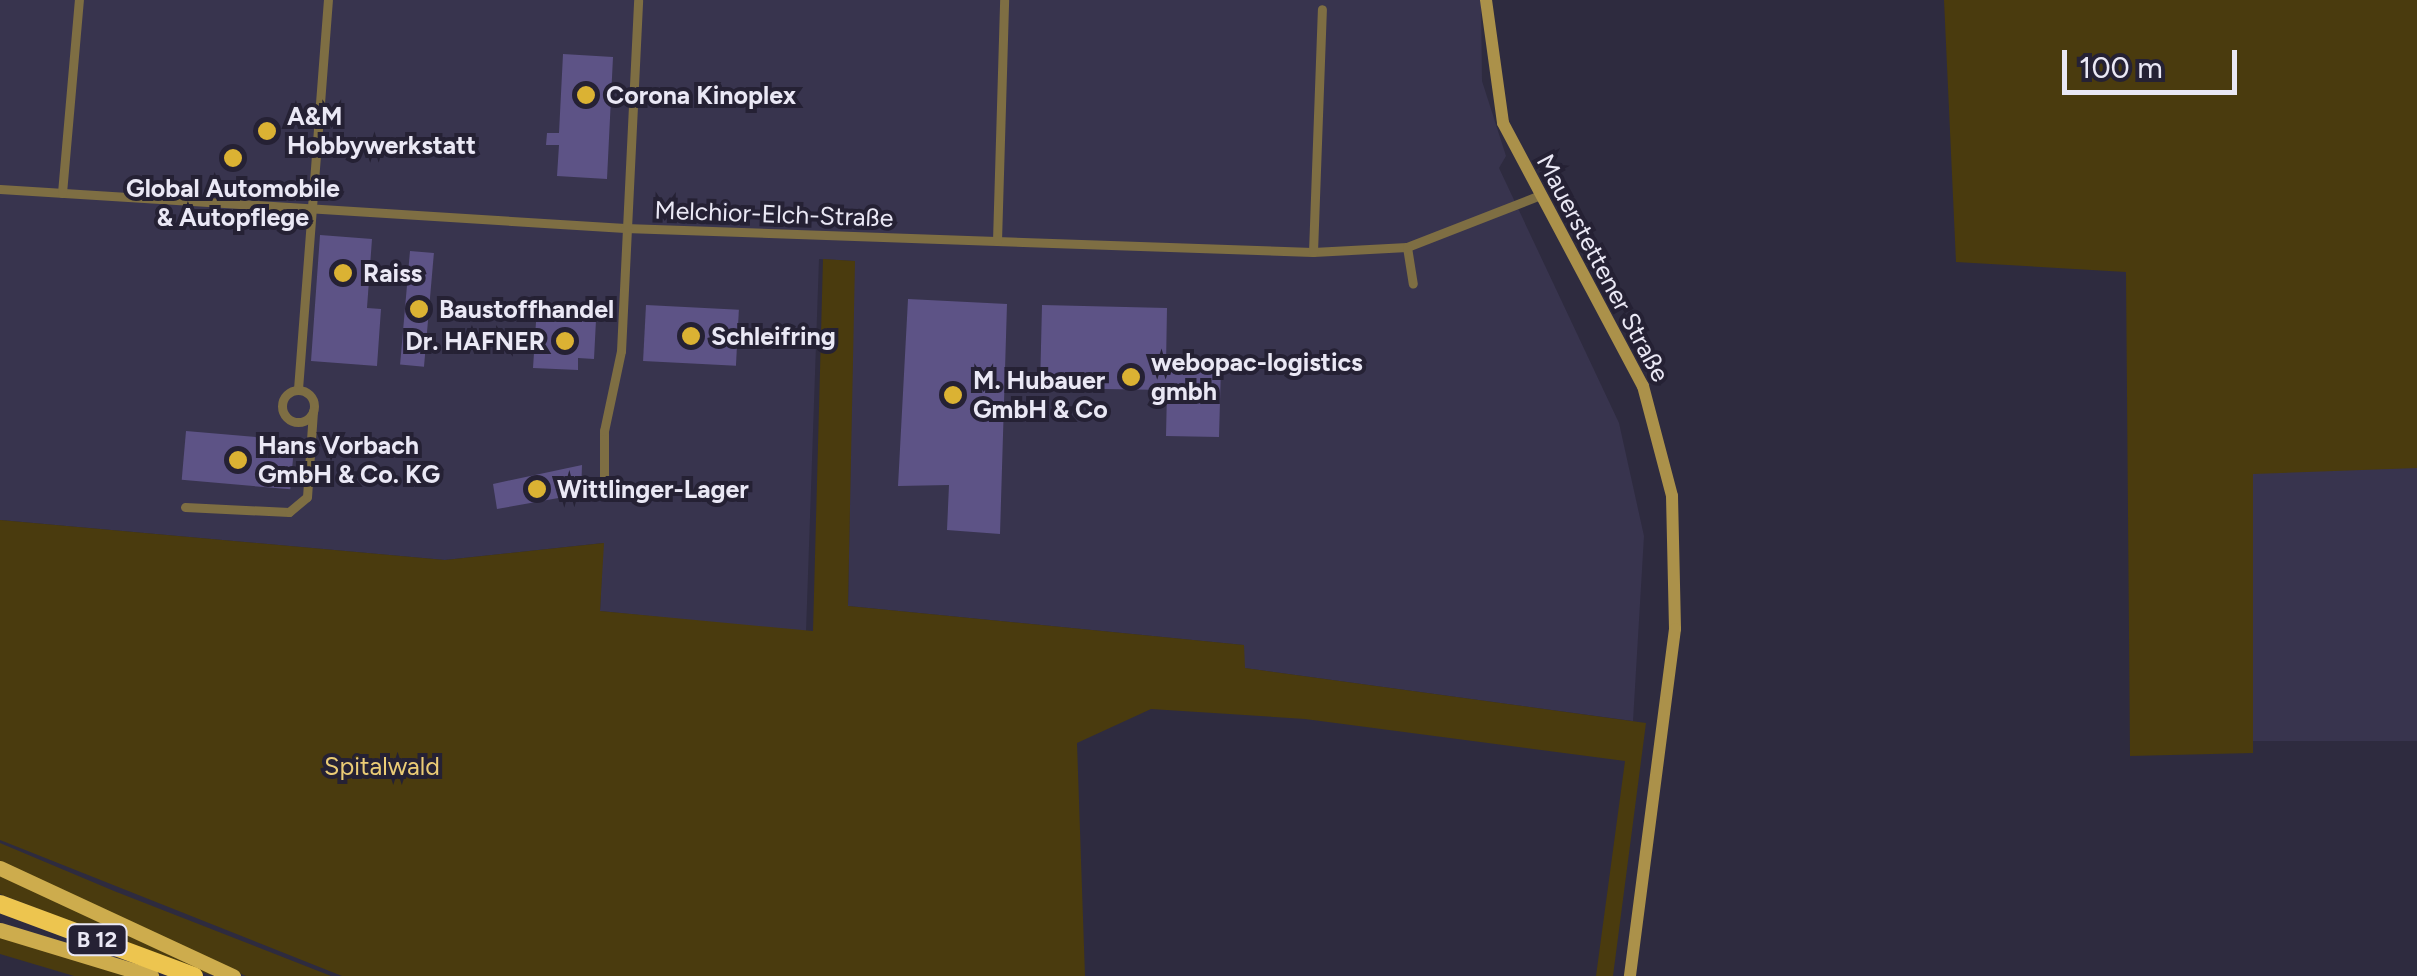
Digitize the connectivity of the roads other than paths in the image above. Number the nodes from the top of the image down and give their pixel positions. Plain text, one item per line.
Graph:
1 (80, 0) edge
2 (328, 0) edge
3 (638, 0) edge
4 (1004, 0) edge
5 (1486, 0) edge
6 (1322, 9) dead end
7 (0, 189) edge
8 (62, 193) junction
9 (1538, 196) junction
10 (313, 211) junction
11 (625, 228) junction
12 (997, 241) junction
13 (1407, 247) junction
14 (1314, 252) junction
15 (1413, 284) dead end
16 (298, 390) junction
17 (313, 410) junction
18 (604, 480) dead end
19 (185, 507) dead end
20 (0, 868) edge
21 (0, 904) edge
22 (0, 930) edge
23 (151, 976) edge
24 (194, 976) edge
25 (233, 976) edge
26 (1630, 976) edge

1 - 8 street
2 - 10 street
3 - 11 street
4 - 12 street
5 - 9 main road, Mauerstettener Straße
6 - 14 street
7 - 8 street, Melchior-Elch-Straße
8 - 10 street, Melchior-Elch-Straße
9 - 13 street, Melchior-Elch-Straße
9 - 26 main road, Mauerstettener Straße
10 - 11 street, Melchior-Elch-Straße
10 - 16 street
11 - 12 street, Melchior-Elch-Straße
11 - 18 street
12 - 14 street, Melchior-Elch-Straße
13 - 14 street, Melchior-Elch-Straße
13 - 15 street
16 - 17 street
16 - 17 street
17 - 19 street
20 - 25 main road
21 - 24 highway, B 12
22 - 23 main road, B 12

